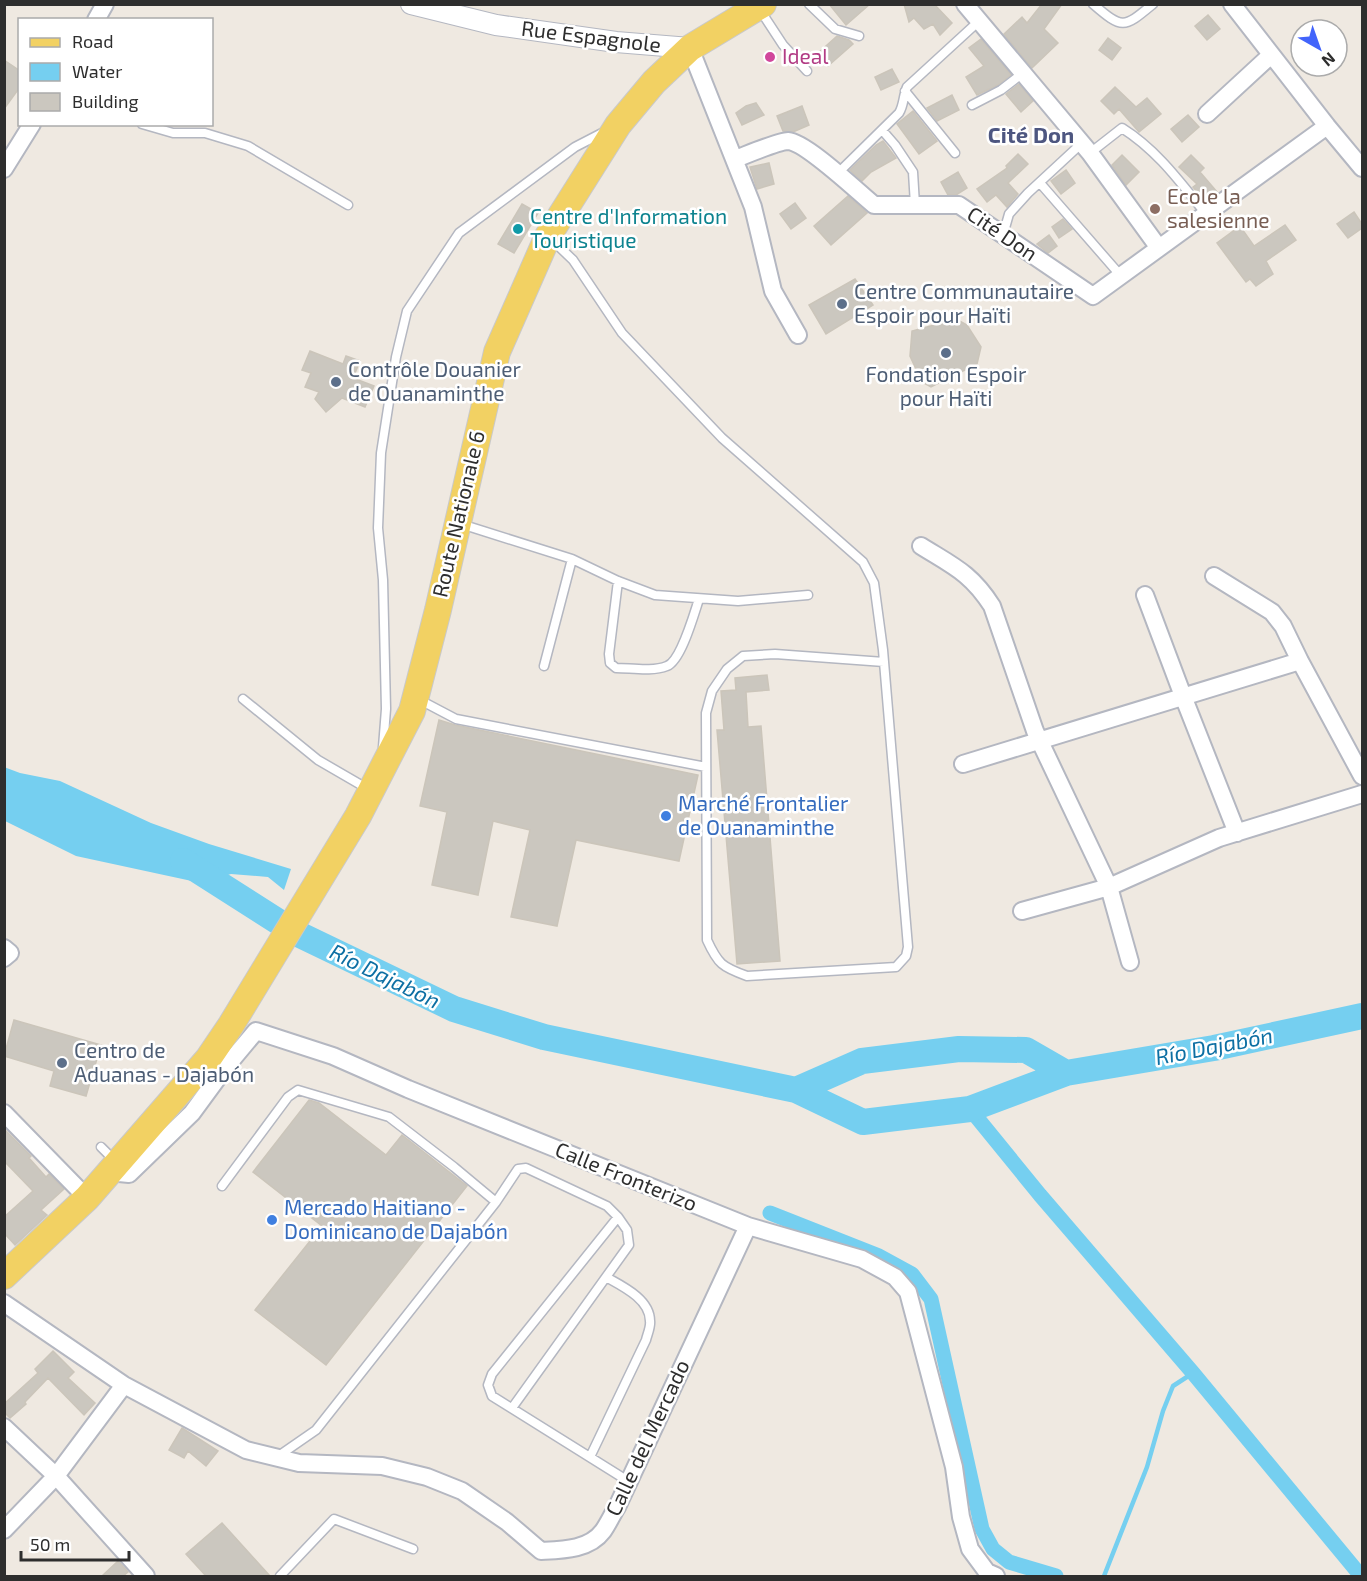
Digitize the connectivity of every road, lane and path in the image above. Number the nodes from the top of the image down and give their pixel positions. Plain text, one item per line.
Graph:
1 (106, 4) edge
2 (411, 4) edge
3 (809, 4) edge
4 (965, 4) edge
5 (1093, 4) edge
6 (1153, 4) edge
7 (1237, 6) edge
8 (748, 9) edge
9 (97, 18) edge
10 (979, 21) junction
11 (859, 36) dead end
12 (690, 48) junction
13 (1271, 55) junction
14 (807, 72) dead end
15 (1023, 73) junction
16 (905, 91) junction
17 (972, 105) dead end
18 (1207, 114) dead end
19 (618, 125) junction
20 (31, 126) edge
21 (148, 126) edge
22 (1327, 126) junction
23 (882, 130) junction
24 (1086, 148) junction
25 (1357, 149) edge
26 (954, 153) dead end
27 (735, 159) junction
28 (1362, 168) edge
29 (4, 169) edge
30 (837, 174) junction
31 (1040, 183) junction
32 (348, 205) dead end
33 (915, 205) junction
34 (1206, 214) junction
35 (1003, 235) junction
36 (548, 236) junction
37 (1159, 248) junction
38 (1121, 276) junction
39 (798, 335) dead end
40 (458, 523) junction
41 (921, 546) dead end
42 (572, 559) junction
43 (1214, 576) dead end
44 (618, 581) junction
45 (808, 595) dead end
46 (1145, 595) dead end
47 (699, 599) junction
48 (1300, 661) junction
49 (884, 662) junction
50 (544, 666) dead end
51 (1183, 696) junction
52 (415, 698) junction
53 (243, 699) dead end
54 (1040, 741) junction
55 (963, 764) dead end
56 (382, 767) junction
57 (706, 767) junction
58 (1362, 776) edge
59 (371, 790) junction
60 (1362, 794) edge
61 (1237, 833) junction
62 (1109, 887) junction
63 (1022, 910) dead end
64 (1130, 962) dead end
65 (4, 1113) edge
66 (109, 1161) junction
67 (222, 1186) dead end
68 (87, 1198) junction
69 (496, 1202) junction
70 (618, 1217) junction
71 (748, 1226) junction
72 (4, 1276) edge
73 (606, 1277) junction
74 (4, 1302) edge
75 (124, 1385) junction
76 (512, 1408) junction
77 (4, 1427) edge
78 (590, 1457) junction
79 (277, 1458) junction
80 (56, 1476) junction
81 (628, 1481) junction
82 (4, 1530) edge
83 (413, 1550) dead end
84 (146, 1576) edge
85 (280, 1576) edge
86 (996, 1576) edge

1 - 9 street
2 - 12 street, Rue Espagnole
3 - 11 lane
4 - 10 street
5 - 6 lane
7 - 13 street
8 - 12 main road, Rue Espagnole
8 - 14 lane
10 - 15 street
10 - 16 lane
12 - 19 main road, Route Nationale 6
12 - 27 street
13 - 18 street
13 - 22 street
15 - 17 lane
15 - 24 street
16 - 23 lane
16 - 26 lane
19 - 36 main road, Route Nationale 6
19 - 56 lane
20 - 29 street
21 - 32 lane
22 - 25 street
22 - 34 street, Cité Don
23 - 30 lane
23 - 33 lane
24 - 31 lane
24 - 34 lane
24 - 37 street
25 - 28 street
27 - 30 street, Cité Don
27 - 39 street
30 - 33 street, Cité Don
31 - 35 lane
31 - 38 lane
33 - 35 street, Cité Don
34 - 37 street, Cité Don
35 - 38 street, Cité Don
36 - 40 main road, Route Nationale 6
36 - 49 lane
37 - 38 street, Cité Don
40 - 42 lane
40 - 52 main road, Route Nationale 6
41 - 54 street
42 - 44 lane
42 - 50 lane
43 - 48 street
44 - 47 lane
44 - 47 lane
45 - 47 lane
46 - 51 street
48 - 51 street
48 - 58 street
49 - 57 lane
49 - 57 lane
51 - 54 street
51 - 61 street
52 - 56 main road, Route Nationale 6
52 - 57 lane
53 - 59 lane
54 - 55 street
54 - 62 street
56 - 59 main road, Route Nationale 6
59 - 66 main road, Route Nationale 6
60 - 61 street
61 - 62 street
62 - 63 street
62 - 64 street
65 - 68 street
66 - 68 main road, Route Nationale 6
66 - 71 street, Calle Fronterizo
67 - 69 lane
68 - 72 main road, Route Nationale 6
69 - 70 lane
69 - 79 lane
70 - 73 lane
70 - 76 lane
71 - 81 street, Calle del Mercado
71 - 86 street, Calle Fronterizo
73 - 76 lane
73 - 78 lane
74 - 75 street, Calle del Mercado
75 - 79 street, Calle del Mercado
75 - 80 street
76 - 78 lane
77 - 80 street
78 - 81 lane
79 - 81 street, Calle del Mercado
80 - 82 street
80 - 84 street
83 - 85 lane

